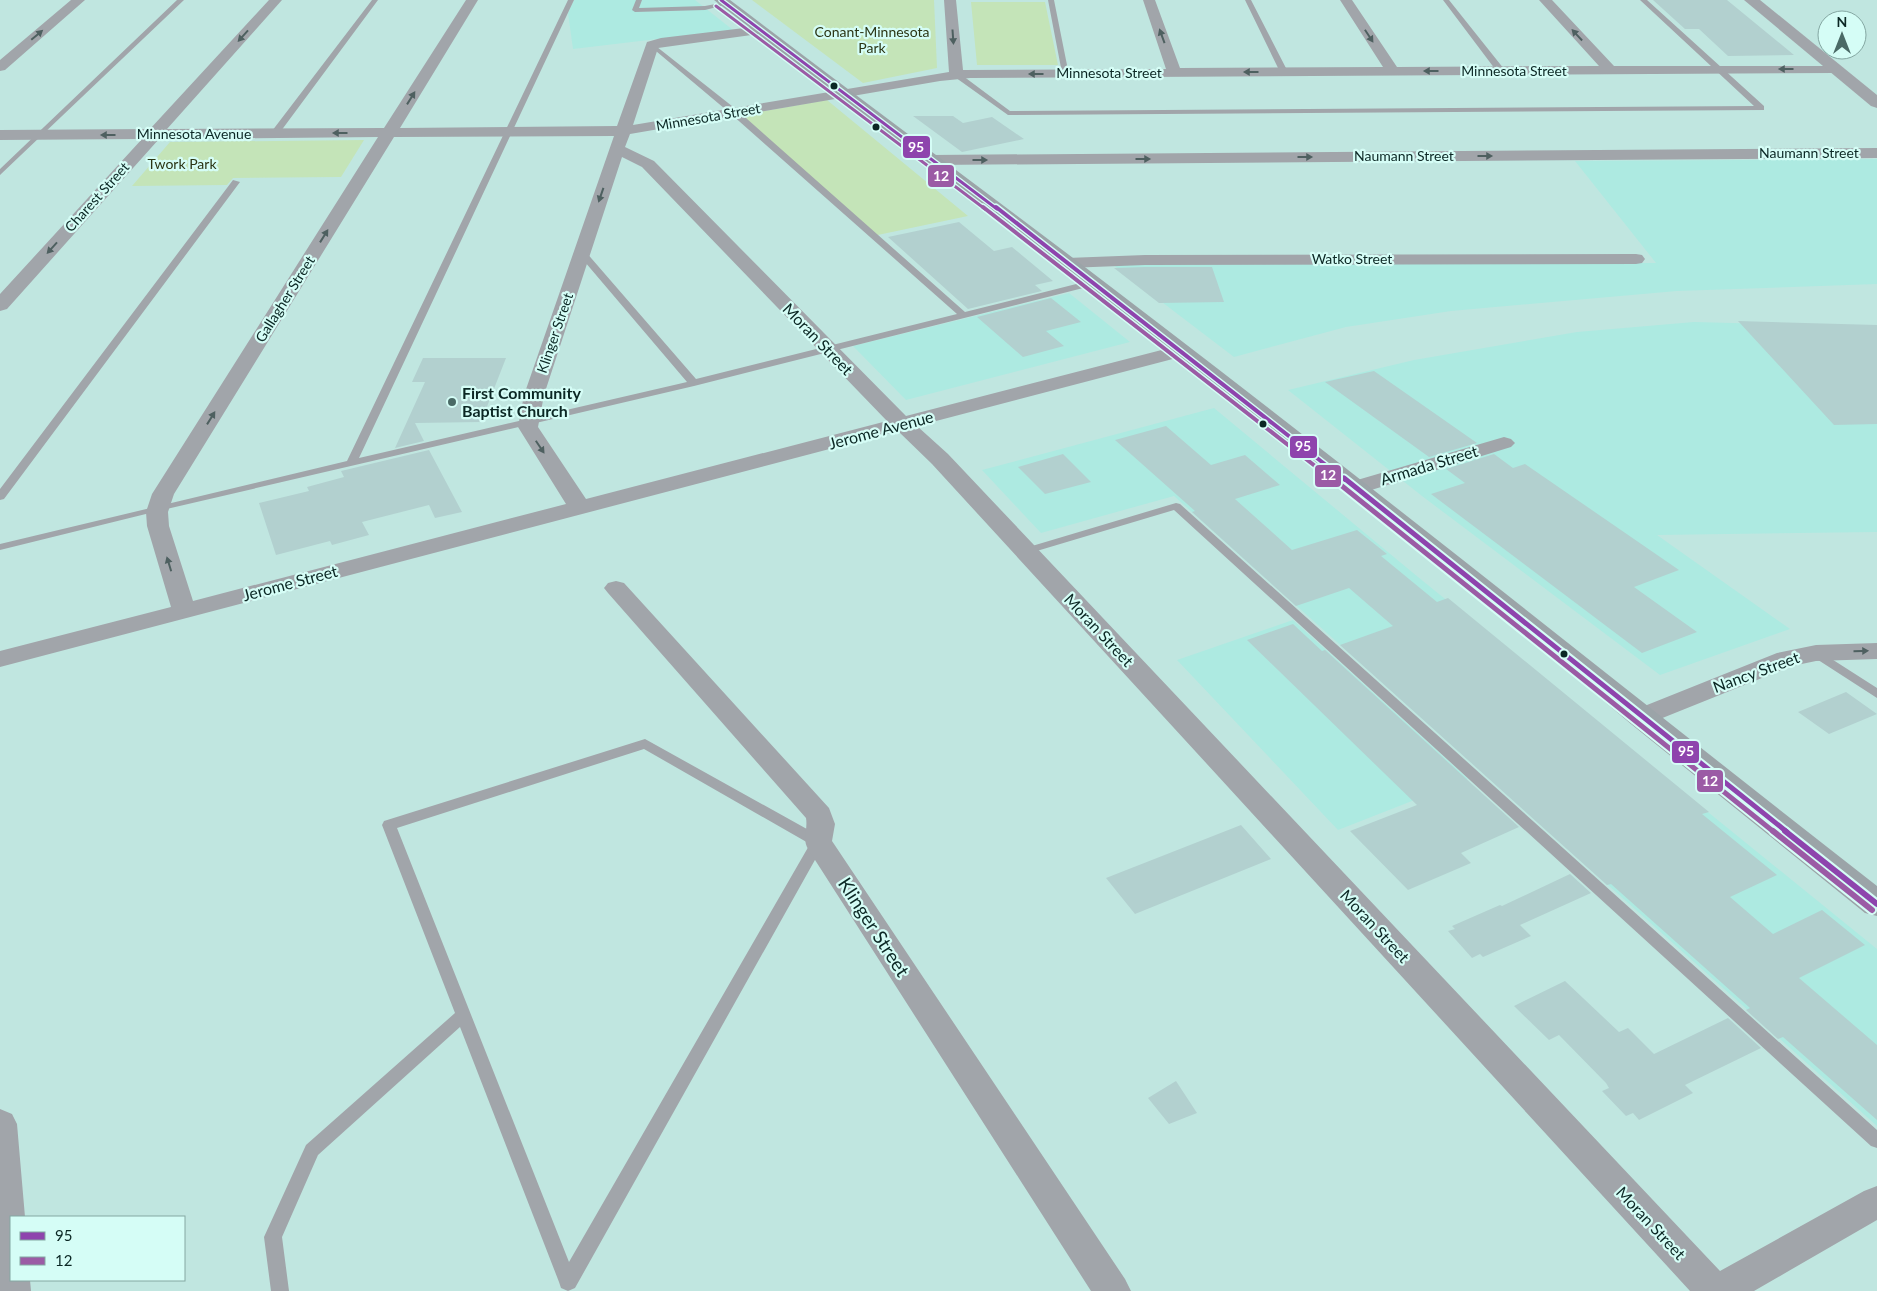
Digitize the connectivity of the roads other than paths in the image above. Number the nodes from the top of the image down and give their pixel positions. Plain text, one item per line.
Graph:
1 (80, 0) edge
2 (181, 0) edge
3 (276, 0) edge
4 (375, 0) edge
5 (472, 0) edge
6 (570, 0) edge
7 (639, 0) edge
8 (950, 0) edge
9 (1050, 0) edge
10 (1149, 0) edge
11 (1248, 0) edge
12 (1346, 0) edge
13 (1446, 0) edge
14 (1545, 0) edge
15 (1643, 0) edge
16 (1750, 0) edge
17 (723, 2) edge
18 (761, 30) junction
19 (652, 45) junction
20 (0, 67) edge
21 (1834, 69) junction
22 (1610, 70) junction
23 (1717, 70) junction
24 (1501, 71) junction
25 (1284, 72) junction
26 (1392, 72) junction
27 (1066, 73) junction
28 (1175, 73) junction
29 (956, 75) junction
30 (843, 93) junction
31 (1877, 103) edge
32 (734, 112) junction
33 (508, 132) junction
34 (275, 133) junction
35 (389, 133) junction
36 (154, 134) junction
37 (0, 135) edge
38 (40, 135) junction
39 (620, 140) junction
40 (1877, 153) edge
41 (932, 160) junction
42 (0, 173) edge
43 (236, 182) dead end
44 (582, 253) junction
45 (1636, 259) dead end
46 (1067, 263) junction
47 (1092, 282) junction
48 (0, 305) edge
49 (962, 315) junction
50 (828, 349) junction
51 (1182, 351) junction
52 (694, 383) junction
53 (528, 422) junction
54 (904, 424) junction
55 (1504, 443) dead end
56 (351, 463) junction
57 (1355, 488) junction
58 (0, 497) edge
59 (158, 508) junction
60 (580, 508) junction
61 (0, 547) edge
62 (1026, 551) junction
63 (616, 588) dead end
64 (184, 611) junction
65 (1877, 651) edge
66 (1813, 653) junction
67 (0, 659) edge
68 (1877, 694) edge
69 (1640, 717) junction
70 (818, 842) junction
71 (1877, 904) edge
72 (463, 1015) junction
73 (0, 1124) edge
74 (1877, 1142) edge
75 (1877, 1202) edge
76 (10, 1263) edge
77 (280, 1291) edge
78 (1112, 1291) edge
79 (1714, 1291) edge
80 (1719, 1291) edge

20 -> 1 street
2 - 38 lane
3 -> 36 street, Charest Street
4 - 34 lane
35 -> 5 street, Gallagher Street
6 - 33 lane
7 - 17 lane
8 -> 29 street
9 - 27 lane
28 -> 10 street
11 - 25 lane
12 -> 26 street
13 - 24 lane
22 -> 14 street
15 - 23 lane
16 - 21 street
17 - 18 main road
18 - 19 street
18 - 30 main road
19 - 32 lane
19 - 39 street
21 -> 23 street, Minnesota Street
21 - 31 street
22 - 23 street, Minnesota Street
22 - 24 street, Minnesota Street
23 - 29 lane
24 -> 26 street, Minnesota Street
25 - 26 street, Minnesota Street
25 -> 28 street, Minnesota Street
27 - 28 street, Minnesota Street
27 -> 29 street, Minnesota Street
29 - 30 street, Minnesota Street
30 - 32 street, Minnesota Street
30 - 41 main road
32 - 39 street, Minnesota Street
32 - 49 lane
33 - 35 street, Minnesota Street
33 - 39 street, Minnesota Street
33 - 56 lane
35 -> 34 street, Minnesota Avenue
34 - 36 street, Minnesota Avenue
59 -> 35 street, Gallagher Street
36 -> 38 street, Minnesota Avenue
36 -> 48 street, Charest Street
37 - 38 street, Minnesota Avenue
38 - 42 lane
39 -> 44 street, Klinger Street
39 - 50 street, Moran Street
41 -> 40 street, Naumann Street
41 - 46 main road
43 - 58 lane
44 - 52 lane
44 - 53 street, Klinger Street
45 - 46 street, Watko Street
46 - 47 main road
47 - 49 lane
47 - 51 main road
49 - 50 lane
50 - 52 lane
50 - 54 street, Moran Street
51 - 54 street, Jerome Avenue
51 - 57 main road
52 - 53 lane
53 - 56 lane
53 -> 60 street
54 - 60 street, Jerome Avenue
54 - 62 street, Moran Street
55 - 57 street, Armada Street
56 - 59 lane
57 - 69 main road
59 - 61 lane
64 -> 59 street, Gallagher Street
60 - 64 street, Jerome Street
62 - 74 lane
62 - 79 street, Moran Street
63 - 70 street
64 - 67 street, Jerome Street
66 -> 65 street, Nancy Street
66 - 68 lane
66 - 69 street, Nancy Street
69 - 71 main road
70 - 72 lane
70 - 72 lane
70 - 78 street, Klinger Street
72 - 77 lane
73 - 76 street
75 - 80 street

